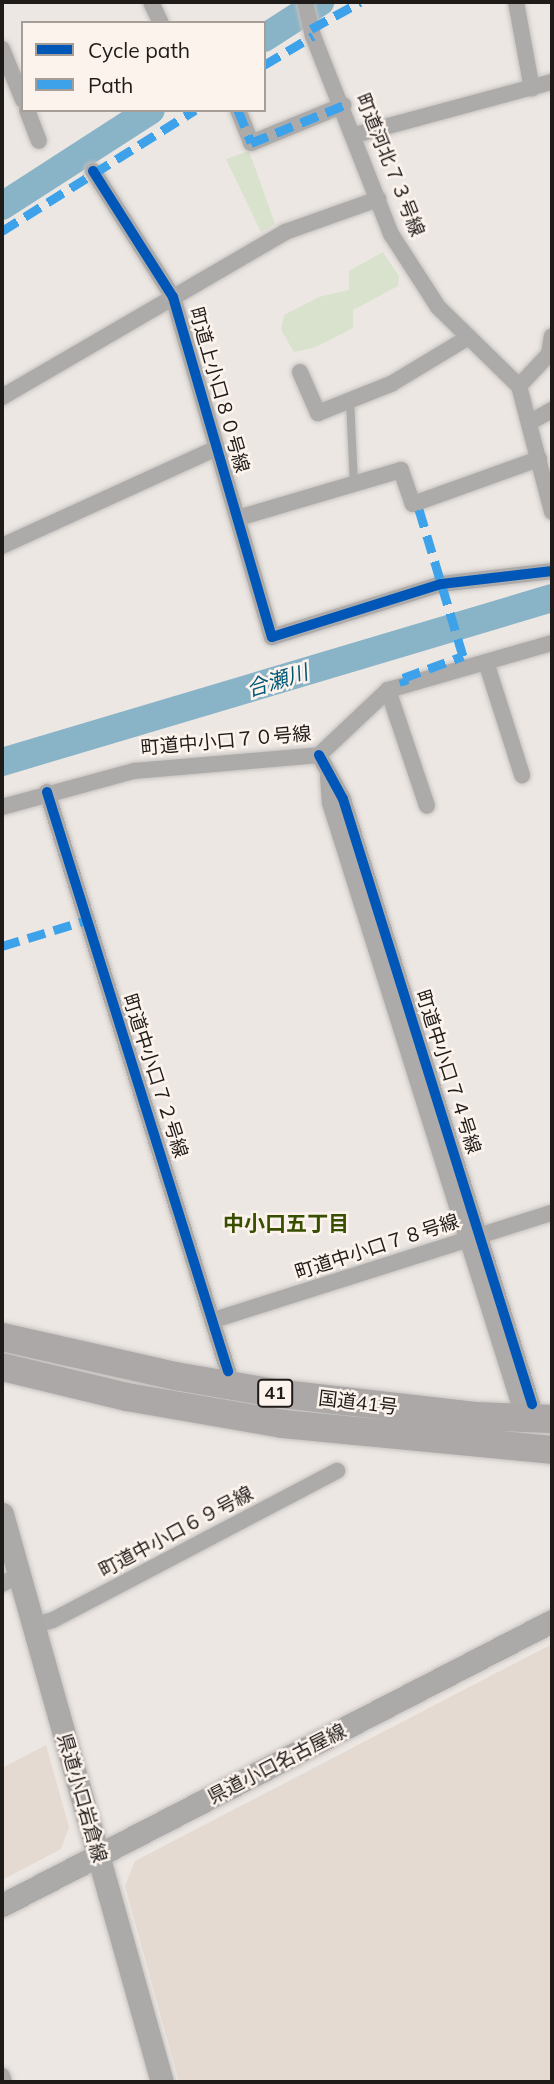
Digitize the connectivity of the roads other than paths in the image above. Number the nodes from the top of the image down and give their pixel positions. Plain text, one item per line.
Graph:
1 (151, 2) edge
2 (305, 2) edge
3 (516, 2) edge
4 (160, 21) edge
5 (2, 49) edge
6 (552, 84) edge
7 (532, 89) junction
8 (21, 95) edge
9 (344, 105) junction
10 (28, 112) edge
11 (239, 112) edge
12 (355, 135) junction
13 (39, 141) dead end
14 (93, 172) dead end
15 (378, 199) junction
16 (173, 297) junction
17 (552, 336) edge
18 (469, 337) junction
19 (300, 372) dead end
20 (519, 386) junction
21 (2, 397) edge
22 (350, 400) junction
23 (552, 410) edge
24 (530, 422) junction
25 (217, 448) junction
26 (539, 459) junction
27 (354, 484) junction
28 (552, 512) edge
29 (238, 519) junction
30 (2, 546) edge
31 (552, 571) edge
32 (552, 643) edge
33 (486, 662) junction
34 (388, 690) junction
35 (319, 755) junction
36 (522, 775) dead end
37 (47, 792) junction
38 (427, 806) dead end
39 (2, 807) edge
40 (552, 1213) edge
41 (475, 1238) junction
42 (214, 1320) junction
43 (2, 1337) edge
44 (2, 1367) edge
45 (228, 1371) dead end
46 (534, 1409) edge
47 (552, 1450) edge
48 (337, 1471) dead end
49 (2, 1514) edge
50 (10, 1580) edge
51 (552, 1621) edge
52 (33, 1626) junction
53 (99, 1857) junction
54 (2, 1905) edge
55 (2, 2076) edge
56 (4, 2082) edge
57 (162, 2082) edge

1 - 4 street
2 - 9 street, 町道河北７３号線
3 - 7 street
5 - 8 street
6 - 7 street
7 - 12 street
9 - 11 street
9 - 12 street, 町道河北７３号線
10 - 13 street
12 - 15 street, 町道河北７３号線
14 - 16 street, 町道上小口８０号線
15 - 16 street
15 - 18 street, 町道河北７３号線
16 - 21 street
16 - 25 street, 町道上小口８０号線
17 - 20 street
18 - 20 street, 町道河北７３号線
18 - 22 street
19 - 22 street
20 - 24 street, 町道河北７３号線
22 - 27 lane
23 - 24 street
24 - 26 street, 町道河北７３号線
25 - 29 street, 町道上小口８０号線
25 - 30 street
26 - 27 street
26 - 28 street, 町道河北７３号線
27 - 29 street
29 - 31 street, 町道上小口８０号線
32 - 33 street, 町道中小口７０号線
33 - 34 street, 町道中小口７０号線
33 - 36 street
34 - 35 street, 町道中小口７０号線
34 - 38 street
35 - 37 street, 町道中小口７０号線
35 - 41 street, 町道中小口７４号線
37 - 39 street, 町道中小口７０号線
37 - 42 street, 町道中小口７２号線
40 - 41 street, 町道中小口７８号線
41 - 42 street, 町道中小口７８号線
41 - 46 street, 町道中小口７４号線
42 - 45 street, 町道中小口７２号線
43 - 46 highway, 国道41号 / 41
44 - 47 highway, 国道41号 / 41
48 - 52 street, 町道中小口６９号線
49 - 50 main road, 県道小口岩倉線
50 - 52 main road, 県道小口岩倉線
51 - 53 main road, 県道小口名古屋線
52 - 53 main road, 県道小口岩倉線
53 - 54 main road, 県道小口名古屋線
53 - 57 main road, 県道小口岩倉線
55 - 56 street

